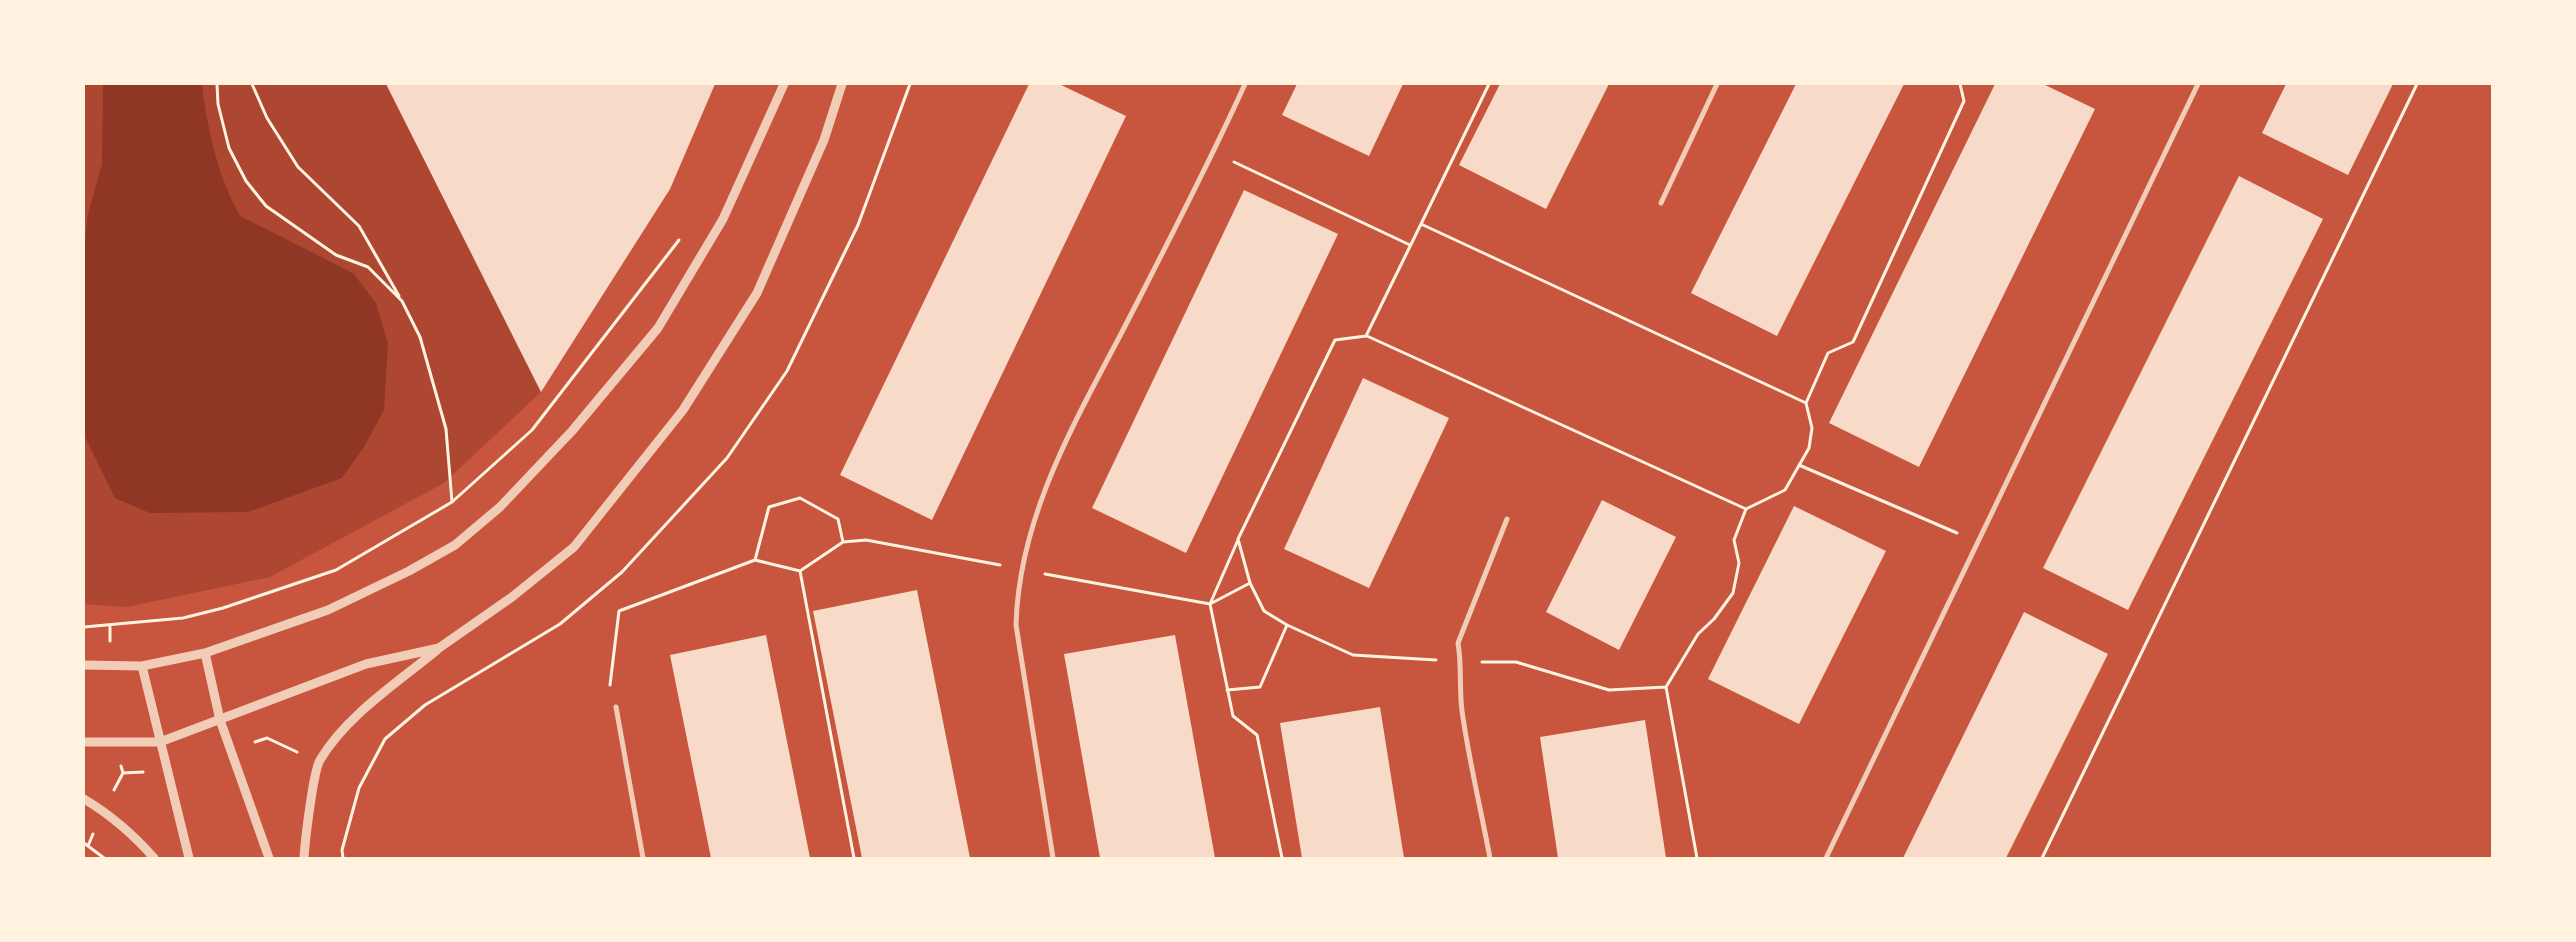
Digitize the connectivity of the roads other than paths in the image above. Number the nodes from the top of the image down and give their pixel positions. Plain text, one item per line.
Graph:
1 (784, 84) edge
2 (842, 84) edge
3 (1244, 84) edge
4 (1717, 84) edge
5 (2198, 84) edge
6 (1661, 203) dead end
7 (1506, 519) dead end
8 (439, 648) junction
9 (205, 652) junction
10 (84, 665) edge
11 (142, 666) junction
12 (616, 707) road end
13 (220, 720) junction
14 (84, 742) edge
15 (160, 742) junction
16 (84, 800) edge
17 (154, 858) edge
18 (189, 858) edge
19 (269, 858) edge
20 (304, 858) edge
21 (643, 858) edge
22 (1053, 858) edge
23 (1490, 858) edge
24 (1826, 858) edge

1 - 9 street
2 - 8 street
3 - 22 street
4 - 6 street
5 - 24 street
7 - 23 street
8 - 13 street
8 - 20 street
9 - 11 street
9 - 13 street
10 - 11 street
11 - 15 street
12 - 21 street
13 - 15 street
13 - 19 street
14 - 15 street
15 - 18 street
16 - 17 street

